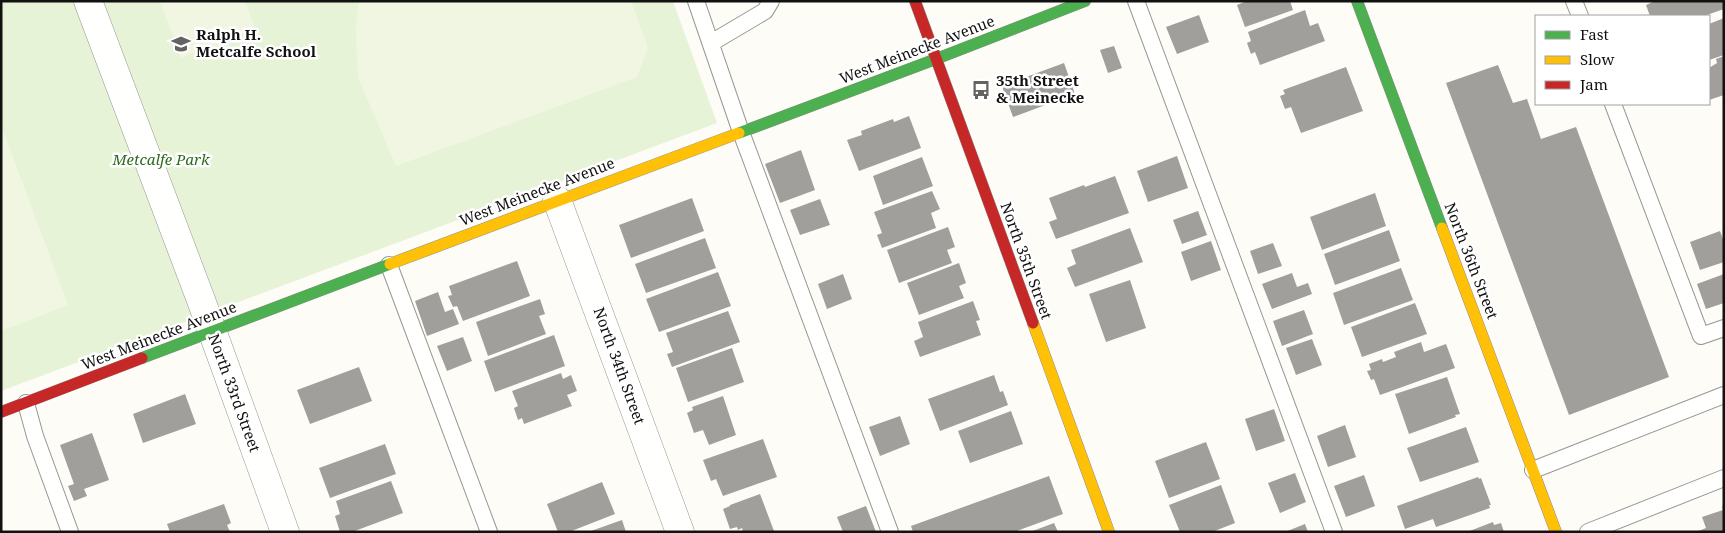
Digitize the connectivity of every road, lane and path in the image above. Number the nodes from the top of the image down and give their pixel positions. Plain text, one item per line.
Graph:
1 (88, 1) edge
2 (696, 1) edge
3 (771, 1) edge
4 (914, 1) edge
5 (1085, 1) edge
6 (1136, 1) edge
7 (1357, 1) edge
8 (1574, 1) edge
9 (1580, 15) edge
10 (711, 43) junction
11 (936, 59) junction
12 (1613, 105) edge
13 (741, 132) junction
14 (557, 200) junction
15 (389, 265) junction
16 (1724, 328) edge
17 (212, 332) junction
18 (1724, 395) edge
19 (26, 403) junction
20 (1, 412) edge
21 (1533, 470) junction
22 (1724, 478) edge
23 (70, 532) edge
24 (285, 532) edge
25 (489, 532) edge
26 (680, 532) edge
27 (890, 532) edge
28 (1109, 532) edge
29 (1334, 532) edge
30 (1556, 532) edge
31 (1588, 532) edge

1 - 17 street, North 33rd Street
2 - 10 lane
3 - 10 lane
4 - 11 street, North 35th Street
5 - 11 street, West Meinecke Avenue
6 - 29 lane
7 - 21 street, North 36th Street
8 - 9 lane
10 - 13 lane
11 - 13 street, West Meinecke Avenue
11 - 28 street, North 35th Street
12 - 16 lane
13 - 14 street, West Meinecke Avenue
13 - 27 lane
14 - 15 street, West Meinecke Avenue
14 - 26 street, North 34th Street
15 - 17 street, West Meinecke Avenue
15 - 25 lane
17 - 19 street, West Meinecke Avenue
17 - 24 street, North 33rd Street
18 - 21 lane
19 - 20 street, West Meinecke Avenue
19 - 23 lane
21 - 30 street, North 36th Street
22 - 31 lane

